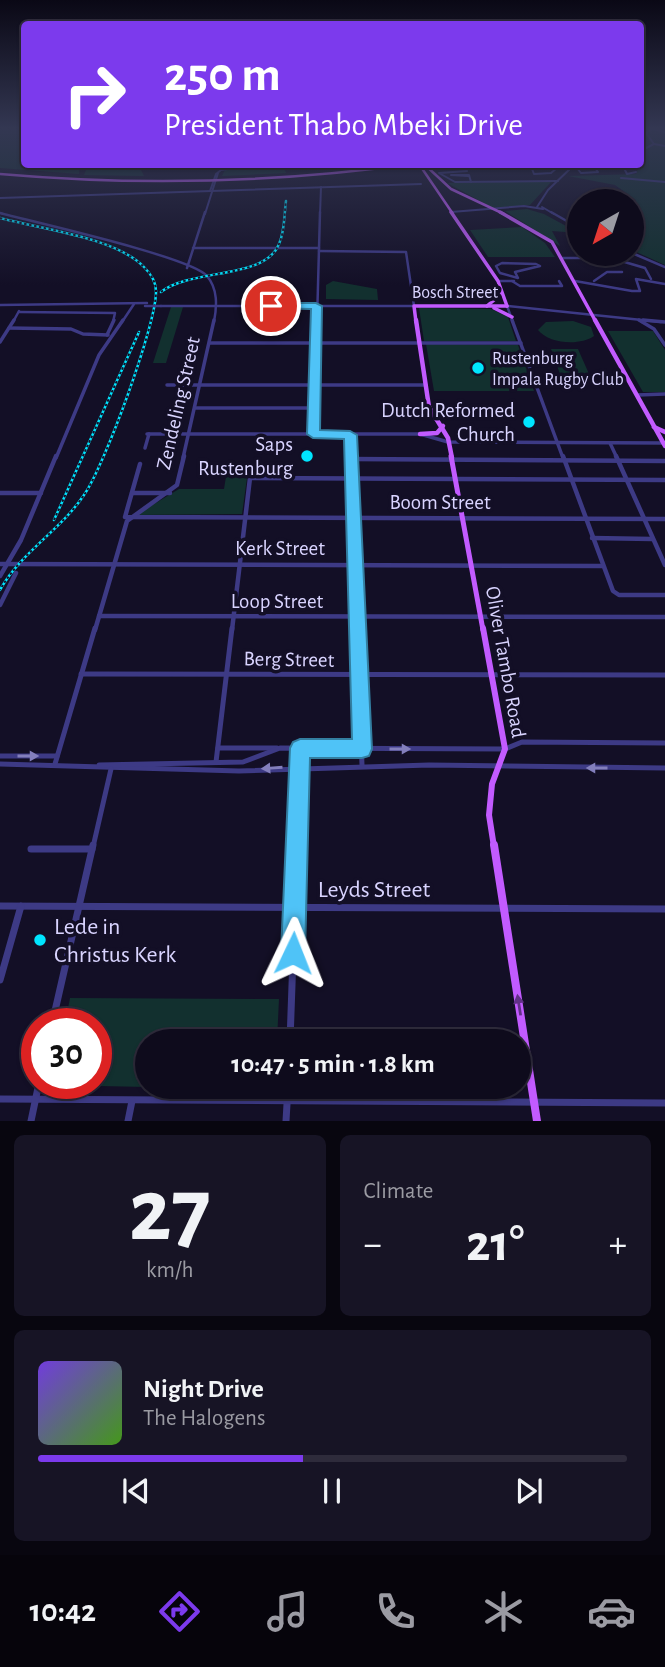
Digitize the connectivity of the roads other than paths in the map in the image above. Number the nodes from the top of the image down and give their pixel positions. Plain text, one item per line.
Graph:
1 (122, 180) edge
2 (228, 180) edge
3 (429, 180) edge
4 (438, 180) edge
5 (449, 180) edge
6 (634, 180) edge
7 (215, 181) junction
8 (558, 181) joint
9 (665, 181) edge
10 (471, 182) joint
11 (421, 184) dead end
12 (321, 186) junction
13 (210, 193) junction
14 (0, 198) edge
15 (528, 207) junction
16 (504, 208) junction
17 (540, 208) junction
18 (550, 208) dead end
19 (493, 209) junction
20 (450, 212) junction
21 (0, 213) edge
22 (506, 215) junction
23 (567, 223) edge
24 (193, 248) junction
25 (319, 249) junction
26 (562, 258) junction
27 (644, 258) edge
28 (665, 267) edge
29 (187, 268) junction
30 (622, 272) dead end
31 (494, 276) junction
32 (517, 278) junction
33 (652, 279) junction
34 (498, 281) junction
35 (512, 281) junction
36 (559, 281) dead end
37 (575, 281) junction
38 (593, 281) junction
39 (665, 284) edge
40 (217, 298) junction
41 (207, 303) junction
42 (0, 305) edge
43 (24, 305) junction
44 (162, 305) junction
45 (218, 305) junction
46 (316, 306) junction
47 (414, 306) junction
48 (486, 306) junction
49 (507, 306) junction
50 (132, 307) junction
51 (19, 312) junction
52 (593, 315) junction
53 (512, 317) junction
54 (628, 317) junction
55 (665, 322) edge
56 (9, 328) junction
57 (109, 335) junction
58 (0, 342) edge
59 (210, 342) junction
60 (316, 343) junction
61 (420, 343) junction
62 (521, 343) junction
63 (665, 345) edge
64 (167, 385) dead end
65 (201, 385) junction
66 (314, 385) junction
67 (426, 385) junction
68 (665, 394) edge
69 (637, 395) junction
70 (195, 408) junction
71 (313, 408) junction
72 (443, 426) junction
73 (654, 427) junction
74 (665, 432) edge
75 (190, 434) junction
76 (313, 434) junction
77 (350, 435) junction
78 (420, 435) junction
79 (448, 442) junction
80 (558, 443) junction
81 (610, 443) junction
82 (664, 444) edge
83 (145, 448) dead end
84 (351, 459) junction
85 (451, 460) junction
86 (564, 461) junction
87 (618, 461) junction
88 (665, 461) edge
89 (140, 464) dead end
90 (353, 478) junction
91 (454, 478) junction
92 (570, 479) junction
93 (626, 480) junction
94 (665, 480) edge
95 (0, 493) edge
96 (41, 493) junction
97 (132, 493) junction
98 (170, 493) junction
99 (131, 517) junction
100 (244, 517) junction
101 (354, 518) junction
102 (461, 518) junction
103 (585, 519) junction
104 (644, 519) junction
105 (665, 519) edge
106 (592, 538) junction
107 (652, 538) junction
108 (3, 564) edge
109 (114, 564) junction
110 (239, 564) junction
111 (355, 564) junction
112 (471, 565) junction
113 (665, 565) edge
114 (603, 566) junction
115 (16, 573) dead end
116 (0, 576) edge
117 (665, 595) edge
118 (0, 605) edge
119 (99, 616) junction
120 (233, 616) junction
121 (357, 617) junction
122 (480, 617) junction
123 (665, 617) edge
124 (81, 674) junction
125 (227, 674) junction
126 (491, 674) junction
127 (359, 675) junction
128 (665, 675) edge
129 (665, 743) edge
130 (218, 748) junction
131 (280, 748) junction
132 (300, 748) junction
133 (362, 749) junction
134 (505, 749) junction
135 (0, 756) edge
136 (57, 756) junction
137 (216, 762) junction
138 (117, 763) junction
139 (0, 764) edge
140 (55, 764) junction
141 (362, 765) junction
142 (496, 765) junction
143 (97, 766) junction
144 (300, 766) junction
145 (665, 768) edge
146 (111, 769) junction
147 (31, 849) dead end
148 (92, 849) junction
149 (0, 906) edge
150 (21, 906) junction
151 (80, 906) junction
152 (295, 908) junction
153 (504, 908) junction
154 (665, 909) edge
155 (0, 980) edge
156 (56, 1008) edge
157 (290, 1029) edge
158 (0, 1099) edge
159 (21, 1099) edge
160 (36, 1099) joint
161 (287, 1099) edge
162 (132, 1101) junction
163 (287, 1103) junction
164 (665, 1103) edge
165 (534, 1104) junction
166 (31, 1121) edge
167 (128, 1121) edge
168 (286, 1121) edge
169 (537, 1121) edge

1 - 7 main road
2 - 7 main road
3 - 20 main road
4 - 19 main road
5 - 10 street
6 - 9 street
7 - 13 street
8 - 10 street
8 - 17 street
11 - 12 street
12 - 13 street
12 - 25 street
13 - 14 street
13 - 24 street
15 - 16 street
15 - 17 street
15 - 17 street
16 - 19 street
16 - 22 main road
17 - 18 street
17 - 23 street
19 - 20 street
19 - 22 main road
20 - 31 main road
21 - 29 street, Zendeling Street
22 - 26 main road
24 - 25 street
24 - 29 street
25 - 46 street
25 - 47 street, Oliver Tambo Road
26 - 33 street
26 - 37 main road
27 - 28 street
29 - 40 street, Zendeling Street
30 - 38 street
31 - 34 main road
31 - 48 main road
32 - 32 street
32 - 35 street
33 - 38 street
33 - 39 street
34 - 35 street
34 - 49 main road
35 - 36 street
37 - 38 street
37 - 52 main road
40 - 41 street
40 - 45 street, Zendeling Street
41 - 44 street, Bosch Street
41 - 45 street, Bosch Street
42 - 43 street, Bosch Street
43 - 50 street, Bosch Street
43 - 51 street
44 - 45 street, Bosch Street
44 - 50 street, Bosch Street, bridge
45 - 46 street, Bosch Street
45 - 59 street, Zendeling Street
46 - 47 street, Bosch Street
46 - 60 street
47 - 48 main road, Bosch Street
47 - 61 main road, Oliver Tambo Road
48 - 49 main road, Bosch Street
48 - 53 main road
49 - 52 street, Bosch Street
49 - 53 street
50 - 57 street
51 - 56 street
51 - 57 street
52 - 54 street, Bosch Street
52 - 69 main road
53 - 62 street
54 - 55 street, Bosch Street
54 - 63 street
56 - 57 street
56 - 58 street
57 - 96 street
59 - 60 street
59 - 65 street, Zendeling Street
60 - 61 street
60 - 66 street
61 - 62 street
61 - 67 main road, Oliver Tambo Road
62 - 80 street
64 - 65 street
65 - 66 street
65 - 70 street, Zendeling Street
66 - 67 street
66 - 71 street
67 - 72 main road, Oliver Tambo Road
68 - 69 street
69 - 73 main road
70 - 71 street
70 - 75 street, Zendeling Street
71 - 76 street
72 - 78 main road
72 - 79 main road, Oliver Tambo Road
73 - 74 main road
73 - 82 main road
75 - 76 street
75 - 83 street
75 - 98 street, Zendeling Street
76 - 77 street
77 - 78 street
77 - 84 street
78 - 79 street
79 - 80 street
79 - 85 main road, Oliver Tambo Road
80 - 81 street
80 - 86 street
81 - 82 street
81 - 87 street
84 - 85 street
84 - 90 street
85 - 86 street
85 - 91 main road, Oliver Tambo Road
86 - 87 street
86 - 92 street
87 - 88 street
87 - 93 street
89 - 97 street
90 - 91 street
90 - 100 street
90 - 101 street
91 - 92 street
91 - 102 main road, Oliver Tambo Road
92 - 93 street
92 - 103 street
93 - 94 street
93 - 104 street
95 - 96 street
96 - 108 street
97 - 98 street
97 - 99 street
98 - 99 street, Zendeling Street
99 - 100 street, Boom Street
99 - 109 street
100 - 101 street, Boom Street
100 - 110 street
101 - 102 street, Boom Street
101 - 111 street
102 - 103 street, Boom Street
102 - 112 main road, Oliver Tambo Road
103 - 104 street, Boom Street
103 - 106 street
104 - 105 street, Boom Street
104 - 107 street
106 - 107 street
106 - 114 street
107 - 113 street
108 - 109 street, Kerk Street
108 - 116 street
109 - 110 street, Kerk Street
109 - 119 street
110 - 111 street, Kerk Street
110 - 120 street
111 - 112 street, Kerk Street
111 - 121 street
112 - 114 street, Kerk Street
112 - 122 main road, Oliver Tambo Road
114 - 117 street
115 - 118 street
119 - 120 street, Loop Street
119 - 124 street
120 - 121 street, Loop Street
120 - 125 street
121 - 122 street, Loop Street
121 - 127 street
122 - 123 street, Loop Street
122 - 126 main road, Oliver Tambo Road
124 - 125 street, Berg Street
124 - 136 street
125 - 127 street, Berg Street
125 - 130 street
126 - 127 street, Berg Street
126 - 128 street, Berg Street
126 - 134 main road, Oliver Tambo Road
127 - 133 street
129 - 134 street
130 - 131 street
130 - 137 street
131 - 132 street
131 - 137 street
132 - 133 street
132 - 144 street
133 -> 134 street
133 - 141 street
134 - 142 main road, Oliver Tambo Road
135 -> 136 street
136 - 140 street
137 - 138 street
138 - 143 street
138 - 146 street
139 - 140 street
140 - 143 street
141 - 142 street
141 - 144 street
145 -> 142 street
142 - 153 main road, Oliver Tambo Road
143 - 146 street
144 -> 146 street
144 - 152 street
146 - 148 street
147 - 148 street
148 - 151 street
149 - 150 street, Leyds Street
150 - 151 street, Leyds Street
150 - 155 street
151 - 152 street, Leyds Street
151 - 156 street
152 - 153 street, Leyds Street
152 - 157 street
153 - 154 street, Leyds Street
165 -> 153 main road, Oliver Tambo Road
158 - 159 street
160 - 162 street
160 - 166 street
161 - 163 street
162 - 163 street
162 - 167 street
163 - 165 street
163 - 168 street
164 - 165 street
165 - 169 main road, Oliver Tambo Road

